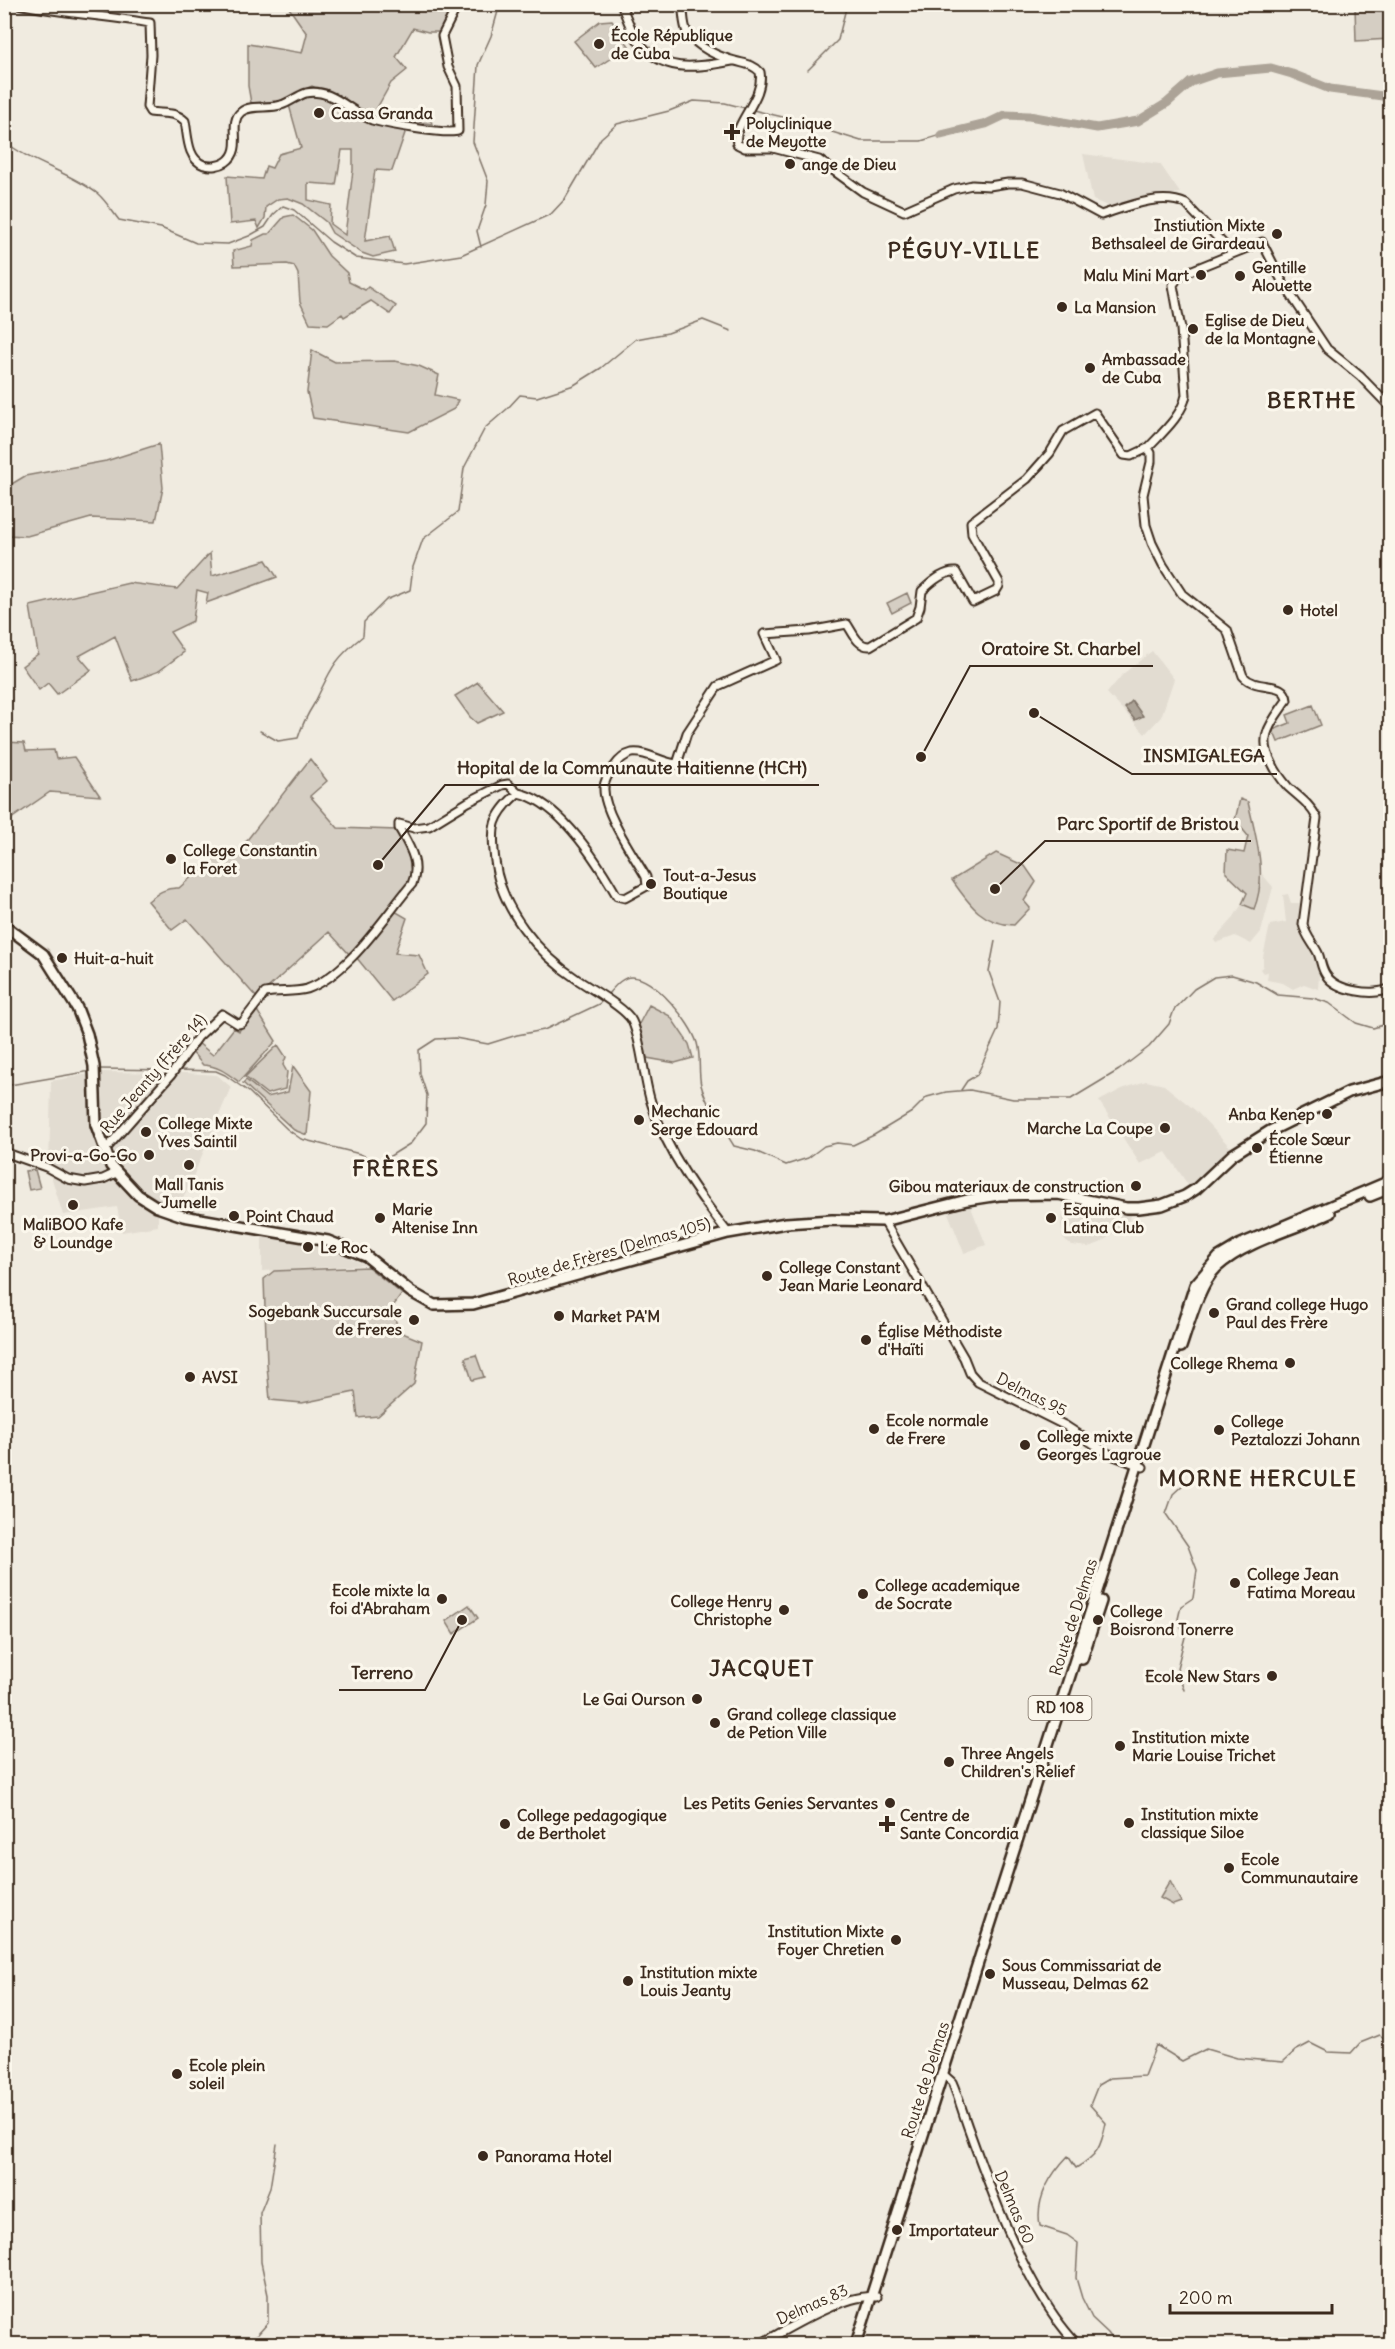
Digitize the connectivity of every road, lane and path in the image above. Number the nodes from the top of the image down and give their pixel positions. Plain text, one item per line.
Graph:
1 (18, 4) edge
2 (458, 4) edge
3 (621, 4) edge
4 (682, 4) edge
5 (732, 61) junction
6 (1232, 253) junction
7 (1390, 407) edge
8 (1148, 448) junction
9 (518, 793) junction
10 (4, 925) edge
11 (1390, 988) edge
12 (1390, 1081) edge
13 (105, 1150) junction
14 (4, 1152) edge
15 (116, 1173) junction
16 (1390, 1181) edge
17 (1390, 1188) edge
18 (884, 1221) junction
19 (728, 1233) junction
20 (1140, 1466) junction
21 (945, 2075) junction
22 (875, 2297) junction
23 (760, 2344) edge
24 (856, 2344) edge
25 (863, 2344) edge
26 (1077, 2344) edge

1 - 2 street
3 - 5 street
4 - 5 street
5 - 6 street
6 - 7 street
6 - 8 street
8 - 9 street
8 - 11 street
9 - 13 street, Rue Jeanty (Frère 14)
9 - 19 street
10 - 13 main road, Route de Frères (Delmas 105)
12 - 18 main road, Route de Frères (Delmas 105)
13 - 15 main road, Route de Frères (Delmas 105)
14 - 15 street
15 - 19 main road, Route de Frères (Delmas 105)
16 - 20 main road, Route de Delmas / RD 108
17 - 20 main road, Route de Delmas / RD 108
18 - 19 main road, Route de Frères (Delmas 105)
18 - 20 street, Delmas 95
20 - 21 main road, Route de Delmas / RD 108
21 - 22 main road, Route de Delmas / RD 108
21 - 26 street, Delmas 60
22 - 23 street, Delmas 83
22 - 24 main road, Route de Delmas / RD 108
22 - 25 main road, Route de Delmas / RD 108

